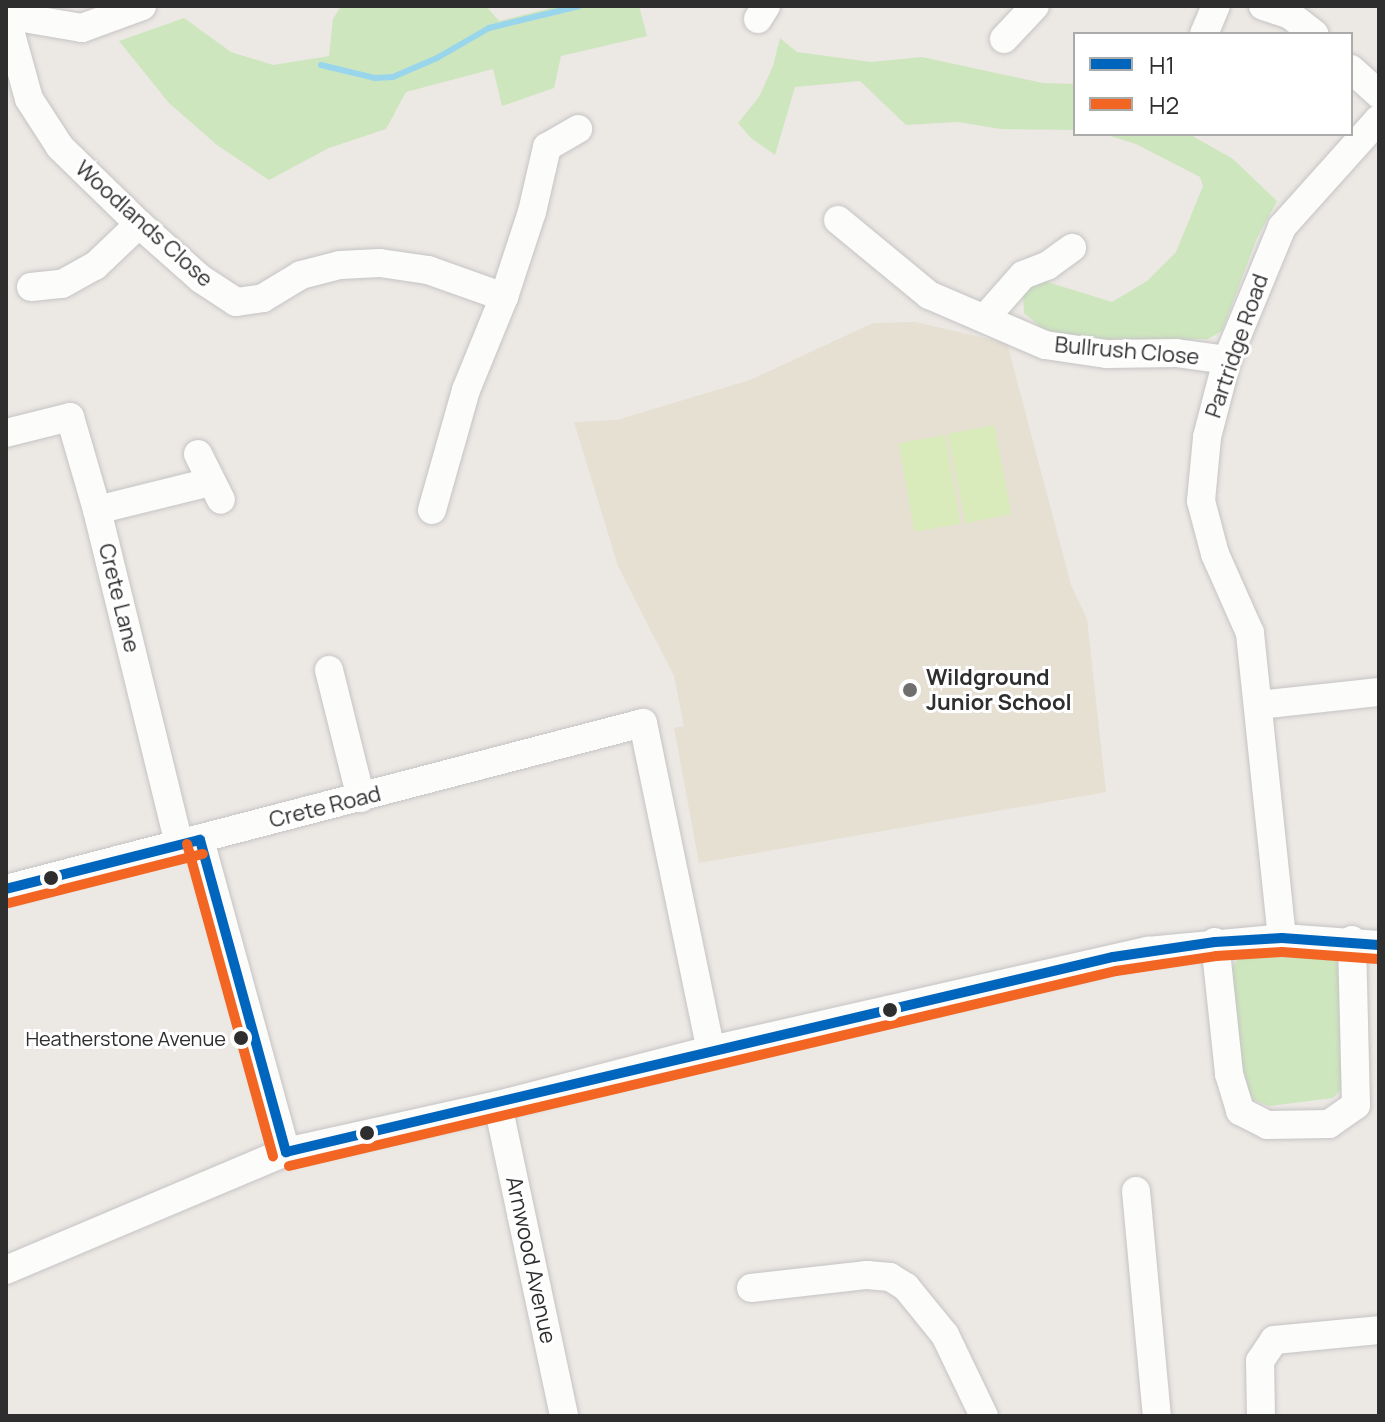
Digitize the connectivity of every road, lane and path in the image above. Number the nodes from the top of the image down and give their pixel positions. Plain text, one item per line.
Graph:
1 (142, 6) edge
2 (1035, 6) edge
3 (1216, 6) edge
4 (1263, 6) edge
5 (1294, 10) edge
6 (6, 15) edge
7 (1205, 32) edge
8 (1312, 32) edge
9 (1004, 39) dead end
10 (1353, 71) edge
11 (1379, 94) edge
12 (1379, 119) edge
13 (578, 129) dead end
14 (838, 220) dead end
15 (139, 224) junction
16 (1072, 248) dead end
17 (31, 287) dead end
18 (504, 297) junction
19 (985, 318) junction
20 (1227, 360) junction
21 (6, 433) edge
22 (198, 454) dead end
23 (97, 510) junction
24 (432, 510) dead end
25 (329, 670) dead end
26 (1379, 692) edge
27 (1259, 705) junction
28 (361, 798) junction
29 (189, 842) junction
30 (6, 889) edge
31 (1282, 938) junction
32 (1215, 942) junction
33 (1366, 942) edge
34 (711, 1050) junction
35 (498, 1105) junction
36 (286, 1152) junction
37 (1136, 1191) dead end
38 (6, 1270) edge
39 (751, 1288) dead end
40 (1379, 1330) edge
41 (564, 1416) edge
42 (984, 1416) edge
43 (1157, 1416) edge
44 (1261, 1416) edge

1 - 6 street
2 - 9 street
3 - 7 street
4 - 5 street
5 - 8 street
6 - 15 street, Woodlands Close
10 - 11 street
12 - 20 street, Partridge Road
13 - 18 street
14 - 19 street, Bullrush Close
15 - 17 street
15 - 18 street, Woodlands Close
16 - 19 street
18 - 24 street
19 - 20 street, Bullrush Close
20 - 27 street, Partridge Road
21 - 23 street, Crete Lane
22 - 23 street
23 - 29 street, Crete Lane
25 - 28 street
26 - 27 street
27 - 31 street, Partridge Road
28 - 29 street, Crete Road
28 - 34 street, Crete Road
29 - 30 street, Crete Road
29 - 36 street, Crete Lane
31 - 32 street
31 - 33 street
32 - 33 street
32 - 34 street
34 - 35 street
35 - 36 street
35 - 41 street, Arnwood Avenue
36 - 38 street
37 - 43 street
39 - 42 street
40 - 44 street

